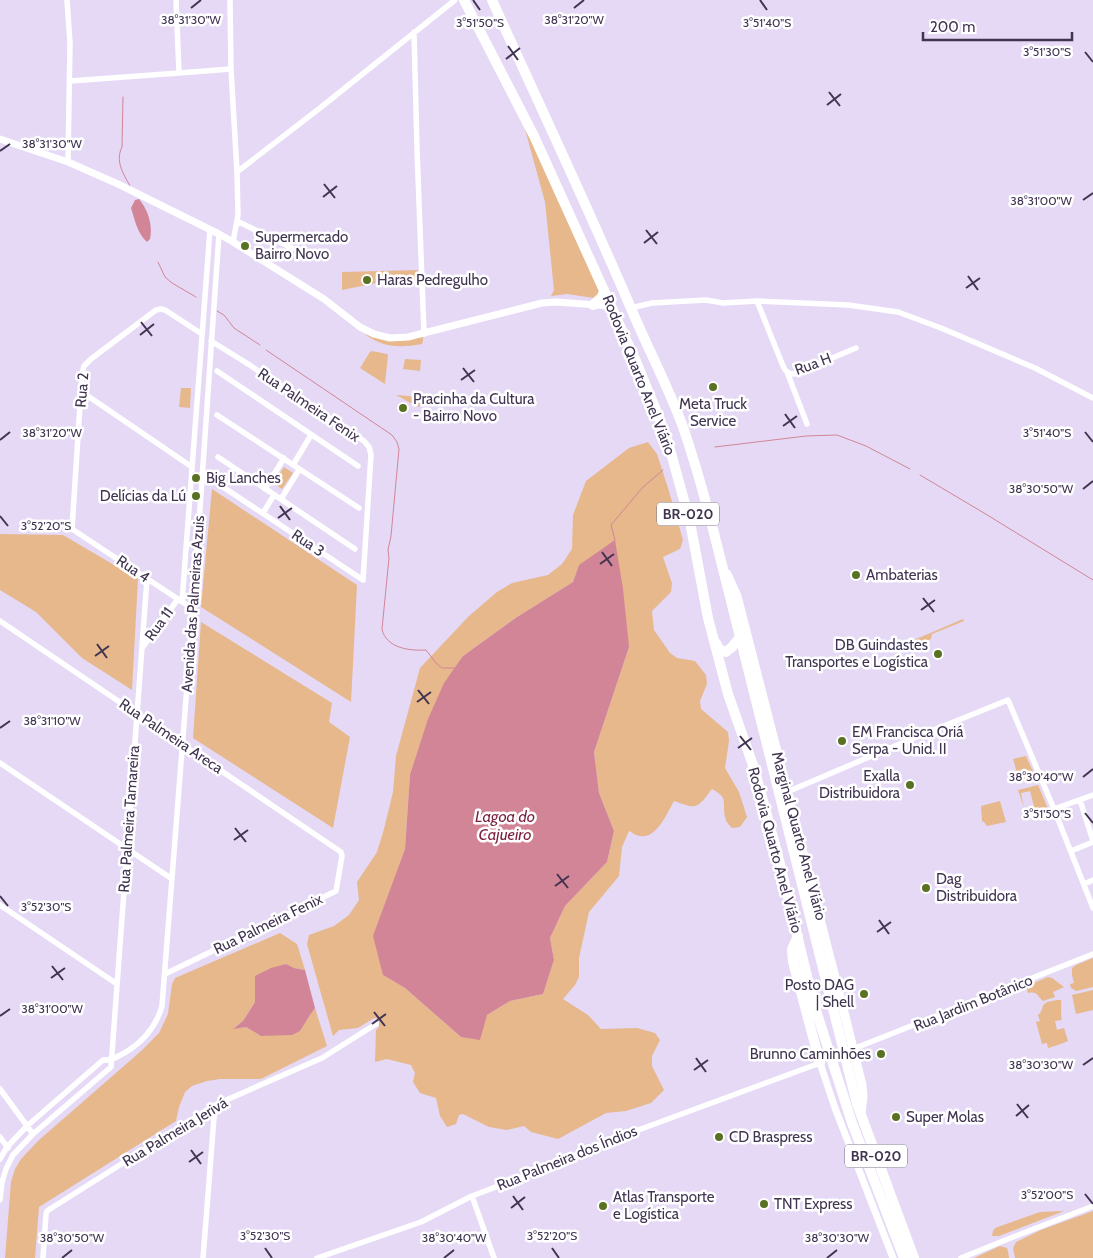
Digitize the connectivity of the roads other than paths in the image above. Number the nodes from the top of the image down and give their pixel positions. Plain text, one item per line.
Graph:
1 (67, 0) edge
2 (176, 0) edge
3 (230, 0) edge
4 (455, 0) edge
5 (464, 0) edge
6 (492, 0) edge
7 (414, 32) junction
8 (232, 68) junction
9 (179, 74) junction
10 (70, 82) junction
11 (0, 139) edge
12 (68, 162) junction
13 (237, 172) junction
14 (237, 221) junction
15 (210, 230) junction
16 (219, 234) junction
17 (233, 242) junction
18 (292, 248) dead end
19 (610, 258) junction
20 (593, 266) junction
21 (604, 290) junction
22 (757, 301) junction
23 (593, 305) junction
24 (611, 306) junction
25 (631, 308) junction
26 (202, 334) junction
27 (424, 334) junction
28 (211, 341) junction
29 (856, 348) dead end
30 (652, 355) junction
31 (635, 359) junction
32 (217, 372) dead end
33 (787, 372) junction
34 (82, 392) junction
35 (1093, 398) edge
36 (217, 415) dead end
37 (807, 424) dead end
38 (311, 435) junction
39 (218, 457) dead end
40 (284, 458) junction
41 (293, 465) junction
42 (358, 466) dead end
43 (192, 467) junction
44 (300, 470) junction
45 (202, 473) junction
46 (265, 489) junction
47 (274, 495) junction
48 (281, 500) junction
49 (359, 508) dead end
50 (263, 513) junction
51 (72, 529) joint
52 (355, 550) dead end
53 (722, 562) junction
54 (146, 579) junction
55 (363, 580) joint
56 (180, 600) junction
57 (193, 609) junction
58 (0, 621) edge
59 (740, 637) junction
60 (714, 640) junction
61 (141, 649) junction
62 (136, 713) junction
63 (182, 744) junction
64 (0, 763) edge
65 (787, 792) junction
66 (1093, 795) edge
67 (1080, 800) junction
68 (1054, 809) junction
69 (1093, 841) edge
70 (127, 848) junction
71 (1071, 851) junction
72 (341, 852) joint
73 (172, 879) junction
74 (1093, 880) edge
75 (1084, 884) junction
76 (812, 885) junction
77 (0, 905) edge
78 (1093, 908) edge
79 (812, 926) junction
80 (798, 936) junction
81 (1093, 954) edge
82 (165, 974) junction
83 (116, 984) junction
84 (376, 1024) dead end
85 (848, 1051) junction
86 (830, 1058) junction
87 (112, 1060) junction
88 (820, 1063) junction
89 (0, 1089) edge
90 (215, 1105) junction
91 (27, 1126) junction
92 (33, 1134) junction
93 (0, 1137) edge
94 (7, 1147) junction
95 (13, 1155) junction
96 (0, 1159) edge
97 (472, 1196) junction
98 (0, 1200) edge
99 (1093, 1206) edge
100 (335, 1255) edge
101 (43, 1258) edge
102 (203, 1258) edge
103 (317, 1258) edge
104 (494, 1258) edge
105 (893, 1258) edge
106 (904, 1258) edge
107 (914, 1258) edge
108 (961, 1258) edge

1 - 10 street
2 - 9 street
3 - 8 street
4 - 7 street
5 - 20 highway, Rodovia Quarto Anel Viário / BR-020
6 - 19 highway, Rodovia Quarto Anel Viário / BR-020
7 - 13 street
7 - 27 street
8 - 9 street
8 - 13 street
9 - 10 street
10 - 12 street
11 - 12 street
12 - 15 street
13 - 14 street
14 - 17 street
14 - 18 street
15 - 16 street
15 - 26 street, Avenida das Palmeiras Azuis
16 - 17 street
16 - 28 street, Avenida das Palmeiras Azuis
17 - 27 street
19 - 20 highway
19 - 25 highway, Rodovia Quarto Anel Viário / BR-020
20 - 21 highway, Rodovia Quarto Anel Viário / BR-020
21 - 23 highway
21 - 24 highway, Rodovia Quarto Anel Viário / BR-020
22 - 25 street
22 - 33 street, Rua H
22 - 35 street
23 - 24 street
23 - 27 street
24 - 31 highway, Rodovia Quarto Anel Viário / BR-020
25 - 30 highway, Rodovia Quarto Anel Viário / BR-020
26 - 34 street, Rua 2
26 - 43 street, Avenida das Palmeiras Azuis
28 - 45 street, Avenida das Palmeiras Azuis
28 - 55 street, Rua Palmeira Fenix
29 - 33 street, Rua H
30 - 31 highway
30 - 53 highway, Rodovia Quarto Anel Viário / BR-020
31 - 60 highway, Rodovia Quarto Anel Viário / BR-020
32 - 38 street
33 - 37 street
34 - 43 street
34 - 51 street, Rua 2
36 - 40 street
38 - 41 street
38 - 42 street
39 - 46 street
40 - 41 street
40 - 46 street
41 - 44 street
43 - 56 street, Avenida das Palmeiras Azuis
44 - 48 street
44 - 49 street
45 - 50 street, Rua 3
45 - 57 street, Avenida das Palmeiras Azuis
46 - 47 street
47 - 48 street
47 - 50 street
48 - 52 street
50 - 55 street, Rua 3
51 - 54 street, Rua 4
53 - 59 highway, Rodovia Quarto Anel Viário / BR-020
53 - 65 main road, Marginal Quarto Anel Viário / BR-020
54 - 56 street, Rua 4
54 - 61 street, Rua Palmeira Tamareira
56 - 57 street, Rua 4
56 - 61 street, Rua 11
57 - 63 street, Avenida das Palmeiras Azuis
58 - 62 street, Rua Palmeira Areca
59 - 60 highway
59 - 79 highway, Rodovia Quarto Anel Viário / BR-020
60 - 80 highway, Rodovia Quarto Anel Viário / BR-020
61 - 62 street, Rua Palmeira Tamareira
62 - 63 street, Rua Palmeira Areca
62 - 70 street, Rua Palmeira Tamareira
63 - 72 street, Rua Palmeira Areca
63 - 73 street, Avenida das Palmeiras Azuis
64 - 70 street
65 - 68 street
65 - 76 main road, Marginal Quarto Anel Viário / BR-020
66 - 67 street
67 - 68 street
67 - 69 street
68 - 71 street
69 - 71 street
70 - 73 street
70 - 83 street, Rua Palmeira Tamareira
71 - 75 street
72 - 82 street, Rua Palmeira Fenix
73 - 82 street, Avenida das Palmeiras Azuis
74 - 75 street
75 - 78 street
76 - 79 highway
76 - 85 main road, Marginal Quarto Anel Viário / BR-020
77 - 83 street
79 - 85 highway, Rodovia Quarto Anel Viário / BR-020
80 - 86 highway, Rodovia Quarto Anel Viário / BR-020
80 - 88 highway
81 - 85 street, Rua Jardim Botânico
82 - 87 street, Avenida das Palmeiras Azuis
83 - 87 street, Rua Palmeira Tamareira
84 - 90 street, Rua Palmeira Jerivá
85 - 86 highway
85 - 107 highway, Rodovia Quarto Anel Viário / BR-020
86 - 106 highway, Rodovia Quarto Anel Viário / BR-020
87 - 91 street, Avenida das Palmeiras Azuis
87 - 92 street
88 - 97 street, Rua Palmeira dos Índios
88 - 105 street
89 - 91 street
90 - 101 street, Rua Palmeira Jerivá
90 - 102 street
91 - 92 street
91 - 94 street, Avenida das Palmeiras Azuis
92 - 95 street
93 - 94 street
94 - 95 street
94 - 96 street, Avenida das Palmeiras Azuis
95 - 98 street
97 - 100 street, Rua Palmeira dos Índios
97 - 104 street
99 - 108 street
100 - 103 street, Rua Palmeira dos Índios

